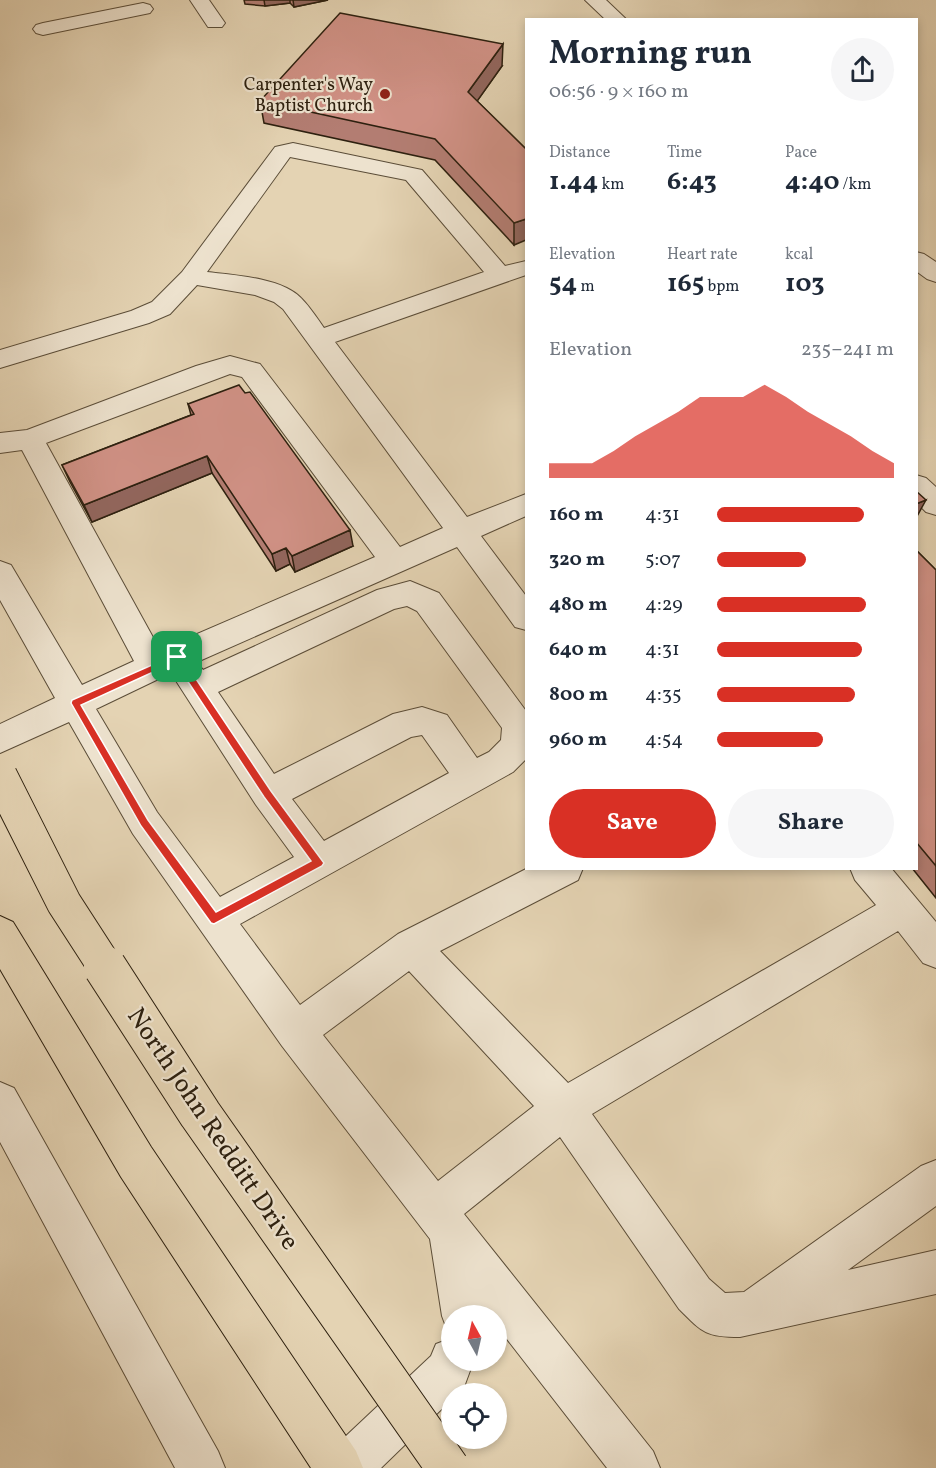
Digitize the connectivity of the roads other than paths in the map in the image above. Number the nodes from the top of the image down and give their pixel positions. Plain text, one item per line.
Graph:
1 (200, 0) edge
2 (142, 9) dead end
3 (215, 23) dead end
4 (43, 29) dead end
5 (918, 261) edge
6 (525, 268) edge
7 (500, 274) junction
8 (936, 276) edge
9 (191, 277) junction
10 (918, 283) edge
11 (318, 339) junction
12 (0, 359) edge
13 (30, 439) junction
14 (0, 443) edge
15 (918, 488) edge
16 (525, 504) edge
17 (936, 504) edge
18 (462, 532) junction
19 (394, 561) junction
20 (0, 573) edge
21 (525, 617) edge
22 (165, 662) junction
23 (196, 687) junction
24 (75, 703) junction
25 (0, 739) edge
26 (0, 776) edge
27 (472, 778) junction
28 (268, 794) junction
29 (319, 863) junction
30 (561, 870) edge
31 (870, 870) edge
32 (902, 909) junction
33 (214, 919) junction
34 (0, 934) edge
35 (411, 947) junction
36 (936, 950) edge
37 (296, 1032) junction
38 (0, 1102) edge
39 (564, 1108) junction
40 (936, 1181) edge
41 (442, 1222) junction
42 (936, 1272) edge
43 (461, 1305) edge
44 (749, 1313) junction
45 (448, 1371) edge
46 (204, 1463) edge
47 (339, 1468) edge
48 (347, 1468) edge
49 (448, 1468) edge
50 (636, 1468) edge

1 - 3 street
2 - 4 street
5 - 8 street
6 - 7 street
7 - 9 street
7 - 11 street
8 - 10 street
9 - 11 street
9 - 12 street
11 - 18 street
13 - 14 street
13 - 19 street
13 - 22 street
15 - 17 street
16 - 18 street
18 - 19 street
18 - 21 street
19 - 22 street
20 - 24 street
22 - 23 street
22 - 24 street
23 - 27 street
23 - 28 street
24 - 25 street
24 - 33 street
26 - 49 highway, North John Redditt Drive, bridge
27 - 28 street
27 - 29 street
28 - 29 street
29 - 33 street
30 - 35 street
31 - 32 street
32 - 36 street
32 - 39 street
33 - 37 street
34 - 47 highway
35 - 37 street
35 - 39 street
37 - 41 street
38 - 46 street
39 - 41 street
39 - 44 street
40 - 44 street
41 - 43 street
41 - 50 street
42 - 44 street
45 - 48 street

